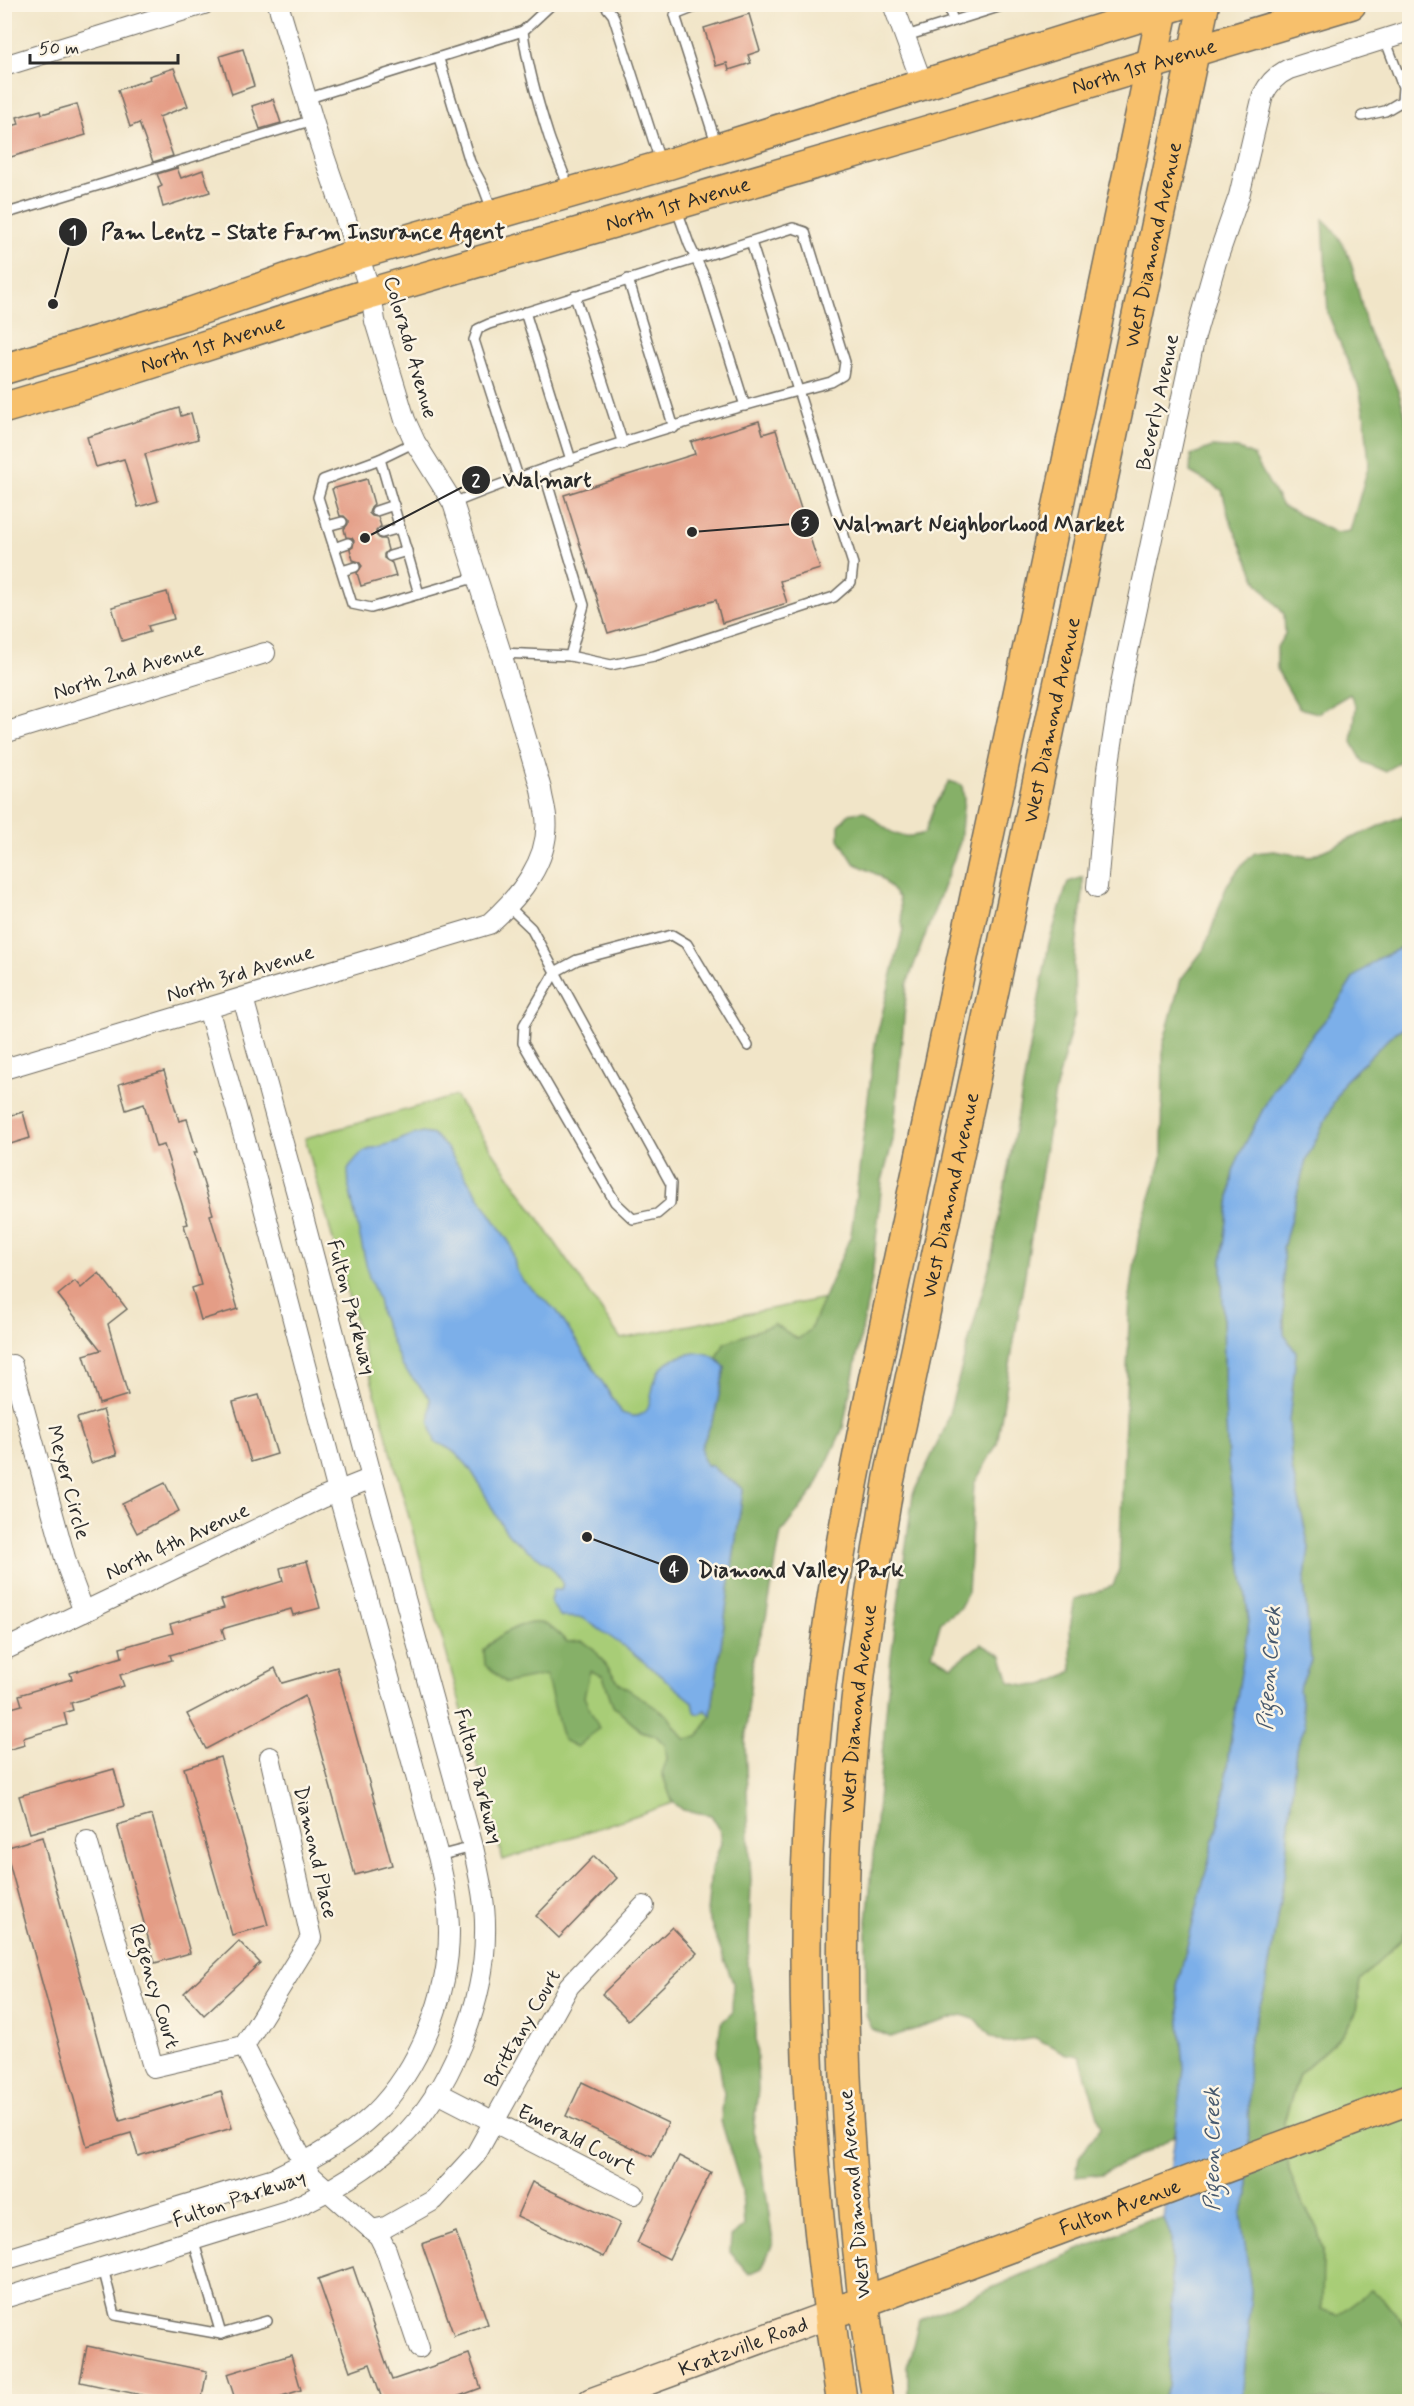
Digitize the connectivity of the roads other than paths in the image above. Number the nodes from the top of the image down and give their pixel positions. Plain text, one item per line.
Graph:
1 (204, 4) edge
2 (278, 4) edge
3 (552, 4) edge
4 (603, 4) edge
5 (703, 4) edge
6 (893, 4) edge
7 (948, 4) edge
8 (1008, 4) edge
9 (1204, 4) edge
10 (1351, 4) edge
11 (1169, 6) edge
12 (953, 21) junction
13 (524, 31) junction
14 (1410, 31) edge
15 (903, 36) junction
16 (1385, 39) junction
17 (1193, 51) junction
18 (439, 58) junction
19 (1151, 64) junction
20 (4, 66) edge
21 (922, 83) junction
22 (306, 99) junction
23 (1362, 116) dead end
24 (313, 120) junction
25 (717, 148) junction
26 (662, 166) junction
27 (570, 193) junction
28 (675, 204) junction
29 (4, 214) edge
30 (493, 215) junction
31 (751, 242) junction
32 (358, 255) junction
33 (696, 257) junction
34 (628, 279) junction
35 (371, 292) junction
36 (575, 296) junction
37 (525, 312) junction
38 (4, 369) edge
39 (799, 391) junction
40 (745, 406) junction
41 (4, 408) edge
42 (674, 428) junction
43 (415, 442) junction
44 (623, 444) junction
45 (380, 459) junction
46 (571, 460) junction
47 (543, 469) junction
48 (518, 477) junction
49 (453, 504) junction
50 (394, 506) junction
51 (376, 511) dead end
52 (342, 522) dead end
53 (327, 526) junction
54 (400, 528) junction
55 (382, 532) dead end
56 (348, 543) dead end
57 (334, 548) junction
58 (407, 551) junction
59 (390, 556) dead end
60 (355, 567) dead end
61 (342, 571) junction
62 (477, 577) junction
63 (419, 594) junction
64 (265, 653) dead end
65 (501, 653) junction
66 (570, 656) junction
67 (4, 733) edge
68 (1097, 887) dead end
69 (508, 907) junction
70 (489, 924) joint
71 (555, 972) junction
72 (243, 998) junction
73 (208, 1008) junction
74 (748, 1046) dead end
75 (4, 1069) edge
76 (12, 1365) dead end
77 (372, 1478) junction
78 (338, 1492) junction
79 (84, 1612) junction
80 (4, 1650) edge
81 (270, 1757) dead end
82 (87, 1841) dead end
83 (473, 1847) junction
84 (438, 1856) junction
85 (644, 1906) dead end
86 (244, 2046) junction
87 (436, 2092) junction
88 (1410, 2099) edge
89 (494, 2124) junction
90 (304, 2164) junction
91 (328, 2191) junction
92 (634, 2194) dead end
93 (372, 2230) junction
94 (193, 2239) junction
95 (4, 2260) edge
96 (103, 2268) junction
97 (4, 2298) edge
98 (863, 2301) junction
99 (828, 2315) junction
100 (267, 2321) dead end
101 (221, 2334) junction
102 (419, 2349) dead end
103 (591, 2402) edge
104 (842, 2402) edge
105 (878, 2402) edge

1 - 20 street
2 - 22 street, Colorado Avenue
3 - 13 lane
4 - 26 lane
5 - 25 lane
6 - 15 street
7 - 12 lane
8 - 12 lane
9 - 17 main road, West Diamond Avenue
10 - 17 main road, North 1st Avenue
11 - 19 main road, West Diamond Avenue
11 - 21 main road, North 1st Avenue
12 - 15 lane
13 - 18 lane
13 - 27 lane
14 - 16 street, Beverly Avenue
15 - 21 street
16 - 23 lane
16 - 68 street, Beverly Avenue
17 - 19 main road, North 1st Avenue
17 - 98 main road, West Diamond Avenue
18 - 22 lane
18 - 30 lane
19 - 28 main road, North 1st Avenue
19 - 99 main road, West Diamond Avenue
21 - 25 main road, North 1st Avenue
22 - 24 street, Colorado Avenue
24 - 29 lane
24 - 32 street, Colorado Avenue
25 - 26 main road, North 1st Avenue
26 - 27 main road, North 1st Avenue
27 - 30 main road, North 1st Avenue
28 - 33 lane
28 - 35 main road, North 1st Avenue
30 - 32 main road, North 1st Avenue
31 - 33 lane
31 - 39 lane
31 - 39 lane
32 - 35 street, Colorado Avenue
32 - 38 main road, North 1st Avenue
33 - 34 lane
33 - 40 lane
34 - 36 lane
34 - 42 lane
35 - 41 main road, North 1st Avenue
35 - 43 street, Colorado Avenue
36 - 37 lane
36 - 44 lane
37 - 46 lane
37 - 48 lane
39 - 40 lane
39 - 66 lane
40 - 42 lane
42 - 44 lane
43 - 45 lane
43 - 49 street, Colorado Avenue
44 - 46 lane
45 - 50 lane
45 - 53 lane
46 - 47 lane
47 - 48 lane
47 - 66 lane
48 - 49 lane
49 - 62 street, Colorado Avenue
50 - 51 lane
50 - 54 lane
52 - 53 lane
53 - 57 lane
54 - 55 lane
54 - 58 lane
56 - 57 lane
57 - 61 lane
58 - 59 lane
58 - 63 lane
60 - 61 lane
61 - 63 lane
62 - 63 lane
62 - 65 street, Colorado Avenue
64 - 67 street, North 2nd Avenue
65 - 66 lane
65 - 69 street, Colorado Avenue
69 - 70 street, Colorado Avenue
69 - 71 lane
70 - 72 street, North 3rd Avenue
71 - 71 lane
71 - 74 lane
72 - 73 street, North 3rd Avenue
72 - 77 street, Fulton Parkway
73 - 75 street, North 3rd Avenue
73 - 78 street, Fulton Parkway
76 - 79 street, Meyer Circle
77 - 78 street, North 4th Avenue
77 - 83 street, Fulton Parkway
78 - 79 street, North 4th Avenue
78 - 84 street, Fulton Parkway
79 - 80 street, North 4th Avenue
81 - 86 street, Diamond Place
82 - 86 street, Regency Court
83 - 84 lane
83 - 87 street, Fulton Parkway
84 - 90 street, Fulton Parkway
85 - 89 street, Brittany Court
86 - 90 street
87 - 89 street, Emerald Court
87 - 91 street, Fulton Parkway
88 - 98 main road, Fulton Avenue
89 - 92 street, Emerald Court
89 - 93 street, Brittany Court
90 - 91 street
90 - 95 street, Fulton Parkway
91 - 93 street
91 - 94 street, Fulton Parkway
93 - 102 street
94 - 96 street, Fulton Parkway
94 - 101 lane
96 - 97 street, Fulton Parkway
96 - 101 lane
98 - 99 main road, Fulton Avenue
98 - 105 main road, West Diamond Avenue
99 - 103 main road, Kratzville Road
99 - 104 main road, West Diamond Avenue
100 - 101 lane

